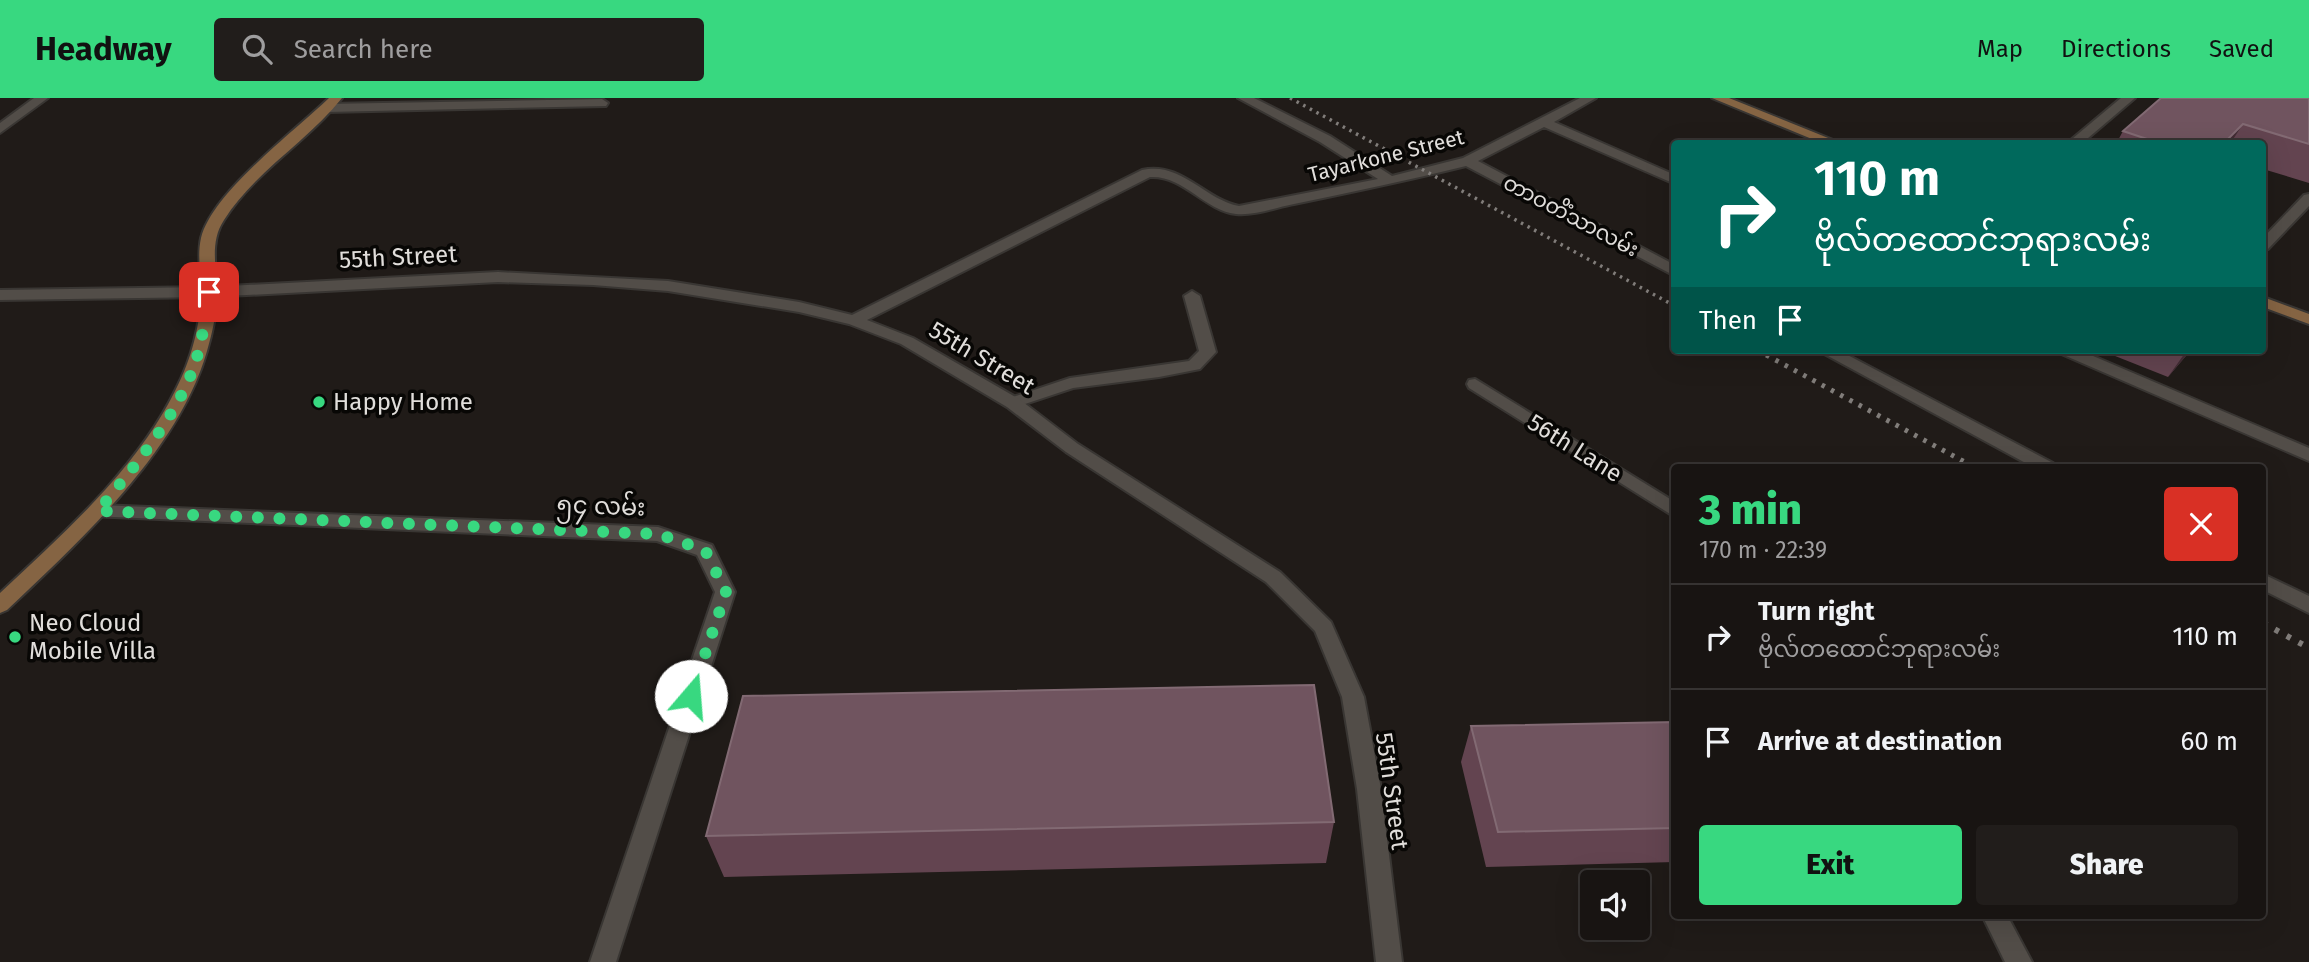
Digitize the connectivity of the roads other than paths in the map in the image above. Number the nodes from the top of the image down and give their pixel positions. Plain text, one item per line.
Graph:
1 (43, 98) edge
2 (1244, 98) edge
3 (1590, 98) edge
4 (1718, 98) edge
5 (2129, 98) edge
6 (331, 103) edge
7 (602, 103) dead end
8 (1543, 122) junction
9 (0, 129) edge
10 (1827, 140) edge
11 (2077, 140) edge
12 (1468, 161) junction
13 (1671, 178) edge
14 (1390, 181) junction
15 (2309, 198) edge
16 (2266, 243) edge
17 (1671, 269) edge
18 (209, 292) junction
19 (0, 295) edge
20 (1192, 296) dead end
21 (2266, 303) edge
22 (2309, 319) edge
23 (854, 320) junction
24 (1833, 354) edge
25 (2074, 354) edge
26 (1475, 384) dead end
27 (1013, 403) junction
28 (2309, 455) edge
29 (2041, 464) edge
30 (1671, 508) edge
31 (98, 511) junction
32 (2266, 583) edge
33 (0, 605) edge
34 (2309, 605) edge
35 (1996, 919) edge
36 (603, 962) edge
37 (1389, 962) edge
38 (2019, 962) edge

1 - 9 street
2 - 14 street
3 - 8 street, Tayarkone Street
4 - 10 main road
5 - 11 street
6 - 7 street
6 - 18 main road
8 - 12 street, Tayarkone Street
8 - 13 street
12 - 14 street, Tayarkone Street
12 - 17 street, တာဝတိံသာလမ်း
14 - 23 street, Tayarkone Street
15 - 16 street
18 - 19 street, 55th Street
18 - 23 street, 55th Street
18 - 31 main road
20 - 27 street
21 - 22 main road
23 - 27 street, 55th Street
24 - 29 street
25 - 28 street
26 - 30 street, 56th Lane
27 - 37 street, 55th Street
31 - 33 main road
31 - 36 street, ၅၄ လမ်း
32 - 34 street
35 - 38 street

